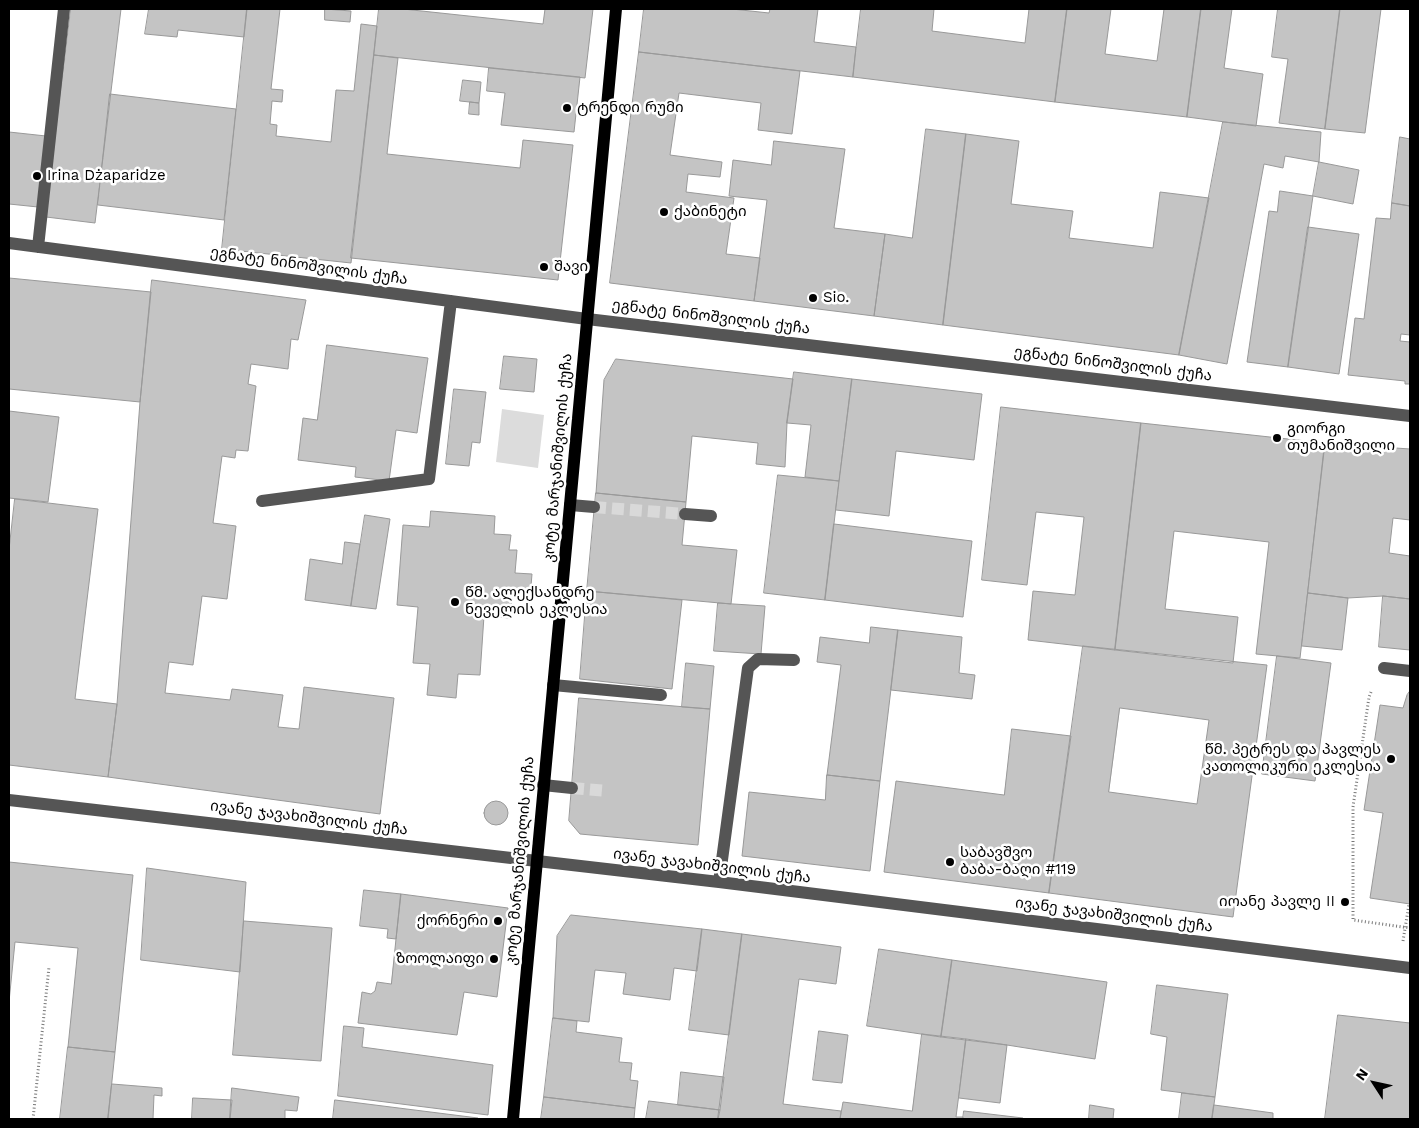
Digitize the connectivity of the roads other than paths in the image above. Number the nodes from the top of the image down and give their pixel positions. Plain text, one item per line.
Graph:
1 (64, 9) edge
2 (616, 9) edge
3 (9, 243) edge
4 (38, 247) junction
5 (451, 301) junction
6 (587, 318) junction
7 (1410, 416) edge
8 (262, 501) dead end
9 (570, 505) junction
10 (594, 507) tunnel mouth
11 (685, 514) tunnel mouth
12 (712, 516) dead end
13 (794, 660) dead end
14 (1384, 668) road end
15 (1410, 671) edge
16 (553, 685) junction
17 (661, 695) dead end
18 (543, 785) junction
19 (572, 788) tunnel mouth
20 (9, 800) edge
21 (537, 861) junction
22 (719, 882) junction
23 (1410, 968) edge
24 (512, 1119) edge

1 - 4 street
2 - 6 main road, კოტე მარჯანიშვილის ქუჩა
3 - 4 street, ეგნატე ნინოშვილის ქუჩა
4 - 5 street, ეგნატე ნინოშვილის ქუჩა
5 - 6 street, ეგნატე ნინოშვილის ქუჩა
5 - 8 street
6 - 7 street, ეგნატე ნინოშვილის ქუჩა
6 - 9 main road, კოტე მარჯანიშვილის ქუჩა
9 - 10 street
9 - 16 main road, კოტე მარჯანიშვილის ქუჩა
11 - 12 street
13 - 22 street
14 - 15 street
16 - 17 street
16 - 18 main road, კოტე მარჯანიშვილის ქუჩა
18 - 19 street
18 - 21 main road, კოტე მარჯანიშვილის ქუჩა
20 - 21 street, ივანე ჯავახიშვილის ქუჩა
21 - 22 street, ივანე ჯავახიშვილის ქუჩა
21 - 24 main road, კოტე მარჯანიშვილის ქუჩა
22 - 23 street, ივანე ჯავახიშვილის ქუჩა

